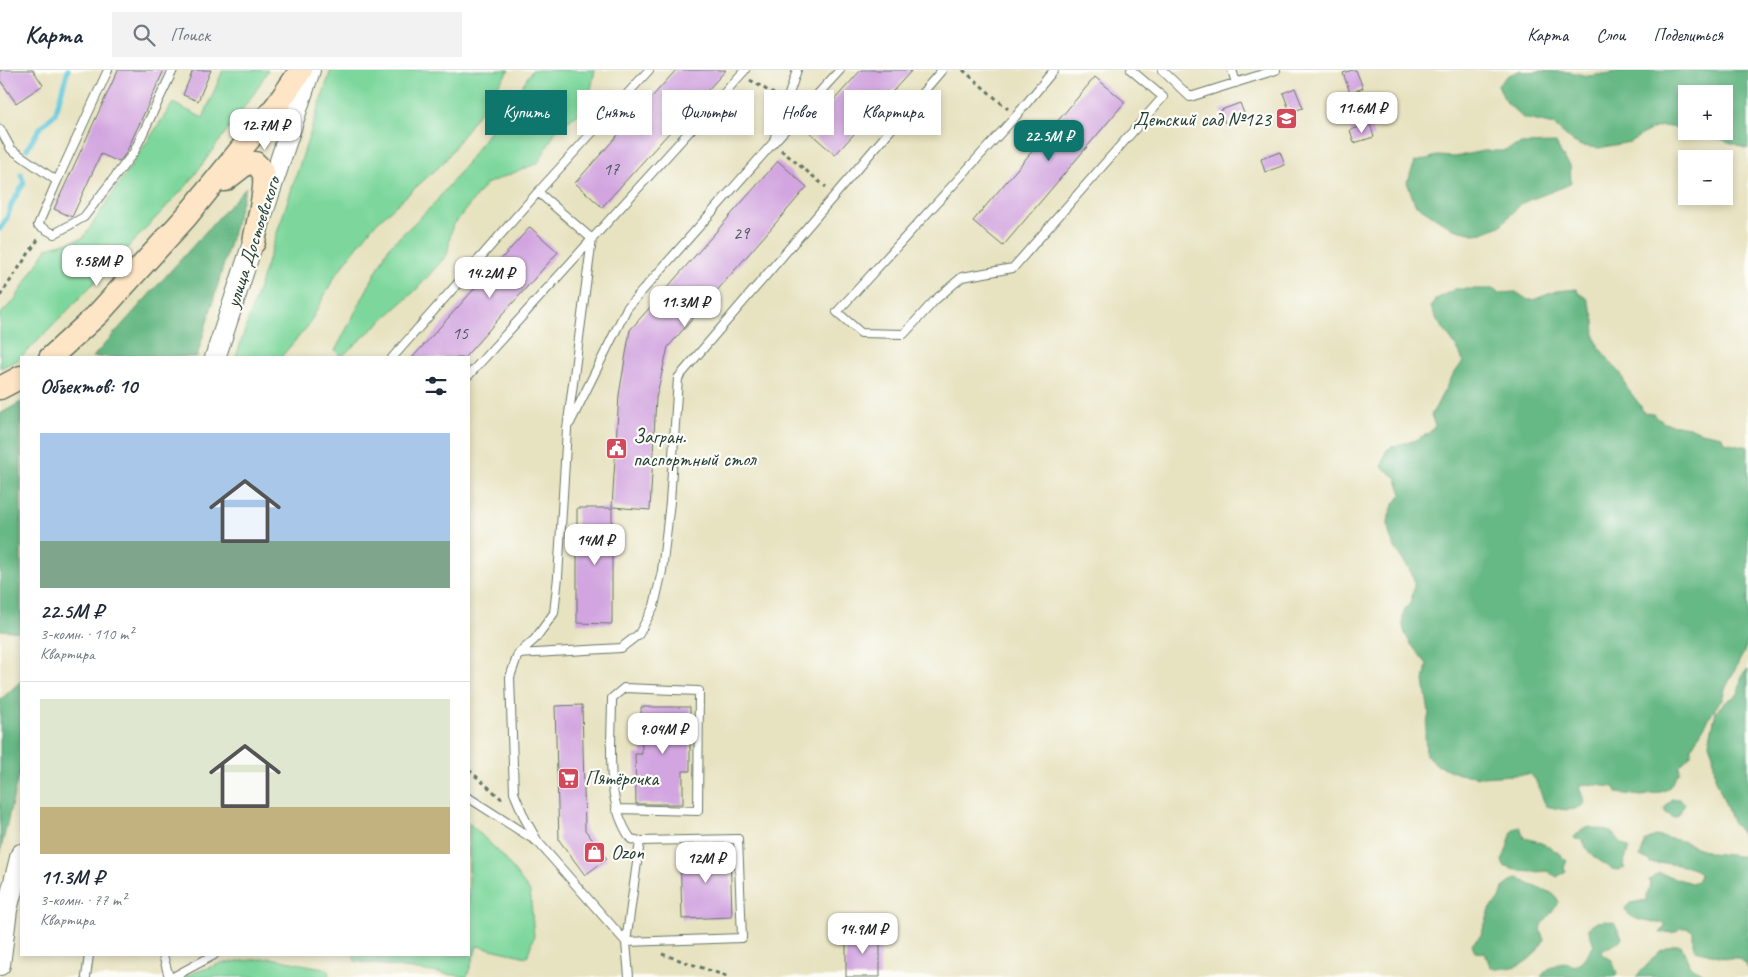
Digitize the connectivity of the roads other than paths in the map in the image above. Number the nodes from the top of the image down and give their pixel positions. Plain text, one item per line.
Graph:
1 (108, 70) edge
2 (173, 70) edge
3 (301, 70) edge
4 (310, 70) edge
5 (649, 70) edge
6 (797, 70) edge
7 (840, 70) edge
8 (942, 70) edge
9 (1054, 70) edge
10 (1131, 70) edge
11 (1162, 70) edge
12 (1232, 70) edge
13 (1276, 70) edge
14 (743, 72) edge
15 (1236, 83) junction
16 (0, 129) edge
17 (773, 143) junction
18 (57, 181) junction
19 (538, 192) junction
20 (186, 217) junction
21 (592, 239) junction
22 (254, 242) junction
23 (52, 356) edge
24 (216, 356) edge
25 (394, 356) edge
26 (470, 374) edge
27 (20, 378) edge
28 (0, 388) edge
29 (567, 429) junction
30 (518, 654) junction
31 (470, 799) edge
32 (616, 809) junction
33 (640, 841) junction
34 (538, 842) junction
35 (20, 858) edge
36 (626, 942) junction
37 (89, 956) edge
38 (163, 956) edge
39 (212, 956) edge
40 (0, 965) edge
41 (86, 977) edge
42 (169, 977) edge
43 (173, 977) edge
44 (629, 977) edge

1 - 18 lane
2 - 18 lane
3 - 20 main road
4 - 22 street, улица Достоевского
5 - 19 lane
6 - 17 lane
7 - 17 lane
8 - 30 lane
9 - 10 lane
11 - 15 lane
12 - 15 lane
13 - 15 lane
14 - 21 lane
16 - 18 lane
17 - 29 lane
19 - 21 lane
19 - 25 lane
20 - 22 main road
20 - 23 main road
21 - 26 lane
21 - 29 lane
22 - 24 street, улица Достоевского
27 - 28 main road
29 - 30 lane
30 - 34 lane
31 - 34 lane
32 - 32 lane
32 - 33 lane
33 - 36 lane
33 - 36 lane
34 - 36 lane
35 - 40 street
36 - 44 lane
37 - 41 lane
38 - 42 lane
39 - 43 lane

